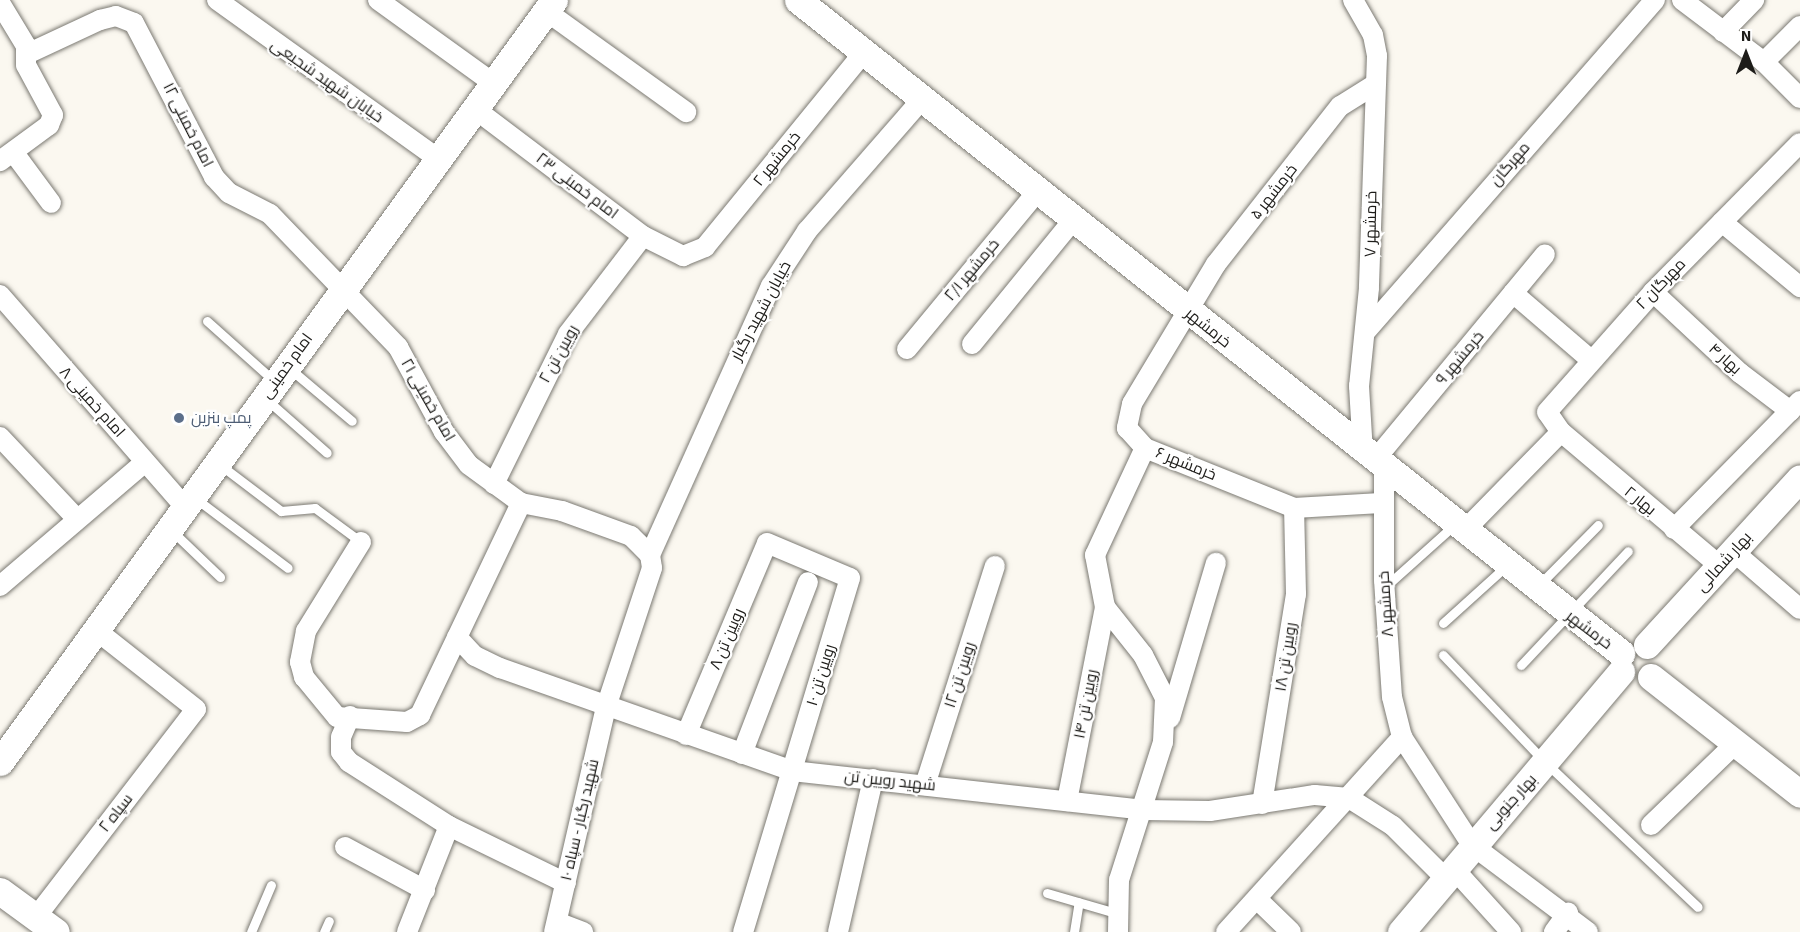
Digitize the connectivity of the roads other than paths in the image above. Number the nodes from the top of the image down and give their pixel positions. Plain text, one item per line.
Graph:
1 (218, 0) edge
2 (378, 0) edge
3 (798, 0) edge
4 (1353, 0) edge
5 (1655, 0) edge
6 (1682, 0) edge
7 (1754, 0) edge
8 (0, 3) edge
9 (550, 5) edge
10 (1800, 26) edge
11 (1723, 32) junction
12 (864, 52) junction
13 (27, 54) junction
14 (1764, 62) junction
15 (493, 83) junction
16 (1374, 85) junction
17 (1800, 98) edge
18 (922, 99) junction
19 (475, 109) junction
20 (686, 112) dead end
21 (1800, 143) edge
22 (7, 157) edge
23 (438, 159) junction
24 (1037, 192) junction
25 (51, 203) dead end
26 (1073, 220) junction
27 (1722, 222) junction
28 (643, 236) junction
29 (1545, 254) dead end
30 (683, 256) joint
31 (1800, 287) edge
32 (342, 291) junction
33 (1653, 292) junction
34 (1514, 293) junction
35 (0, 295) edge
36 (1187, 311) junction
37 (207, 321) dead end
38 (1367, 330) junction
39 (972, 344) dead end
40 (907, 349) dead end
41 (1591, 360) junction
42 (276, 382) junction
43 (1795, 406) edge
44 (352, 421) dead end
45 (1561, 432) junction
46 (0, 437) edge
47 (1146, 448) junction
48 (327, 453) dead end
49 (1374, 461) junction
50 (145, 462) junction
51 (217, 463) junction
52 (1800, 478) edge
53 (494, 484) junction
54 (189, 502) junction
55 (521, 503) junction
56 (1381, 503) junction
57 (1294, 508) junction
58 (76, 519) junction
59 (1598, 525) dead end
60 (1459, 528) junction
61 (169, 529) junction
62 (1674, 529) junction
63 (361, 543) joint
64 (1628, 551) dead end
65 (650, 555) junction
66 (1727, 560) junction
67 (1216, 562) dead end
68 (994, 566) dead end
69 (1506, 566) junction
70 (288, 568) dead end
71 (220, 577) dead end
72 (850, 578) joint
73 (808, 582) dead end
74 (0, 586) edge
75 (1384, 588) junction
76 (1536, 589) junction
77 (1105, 608) junction
78 (1800, 609) edge
79 (1568, 614) junction
80 (1443, 623) dead end
81 (96, 630) junction
82 (457, 637) junction
83 (1647, 645) junction
84 (1443, 655) dead end
85 (1621, 663) junction
86 (1521, 665) dead end
87 (1651, 677) junction
88 (606, 707) junction
89 (350, 716) junction
90 (686, 735) junction
91 (1402, 737) junction
92 (1163, 742) junction
93 (1735, 744) junction
94 (742, 754) junction
95 (0, 762) edge
96 (1546, 763) junction
97 (792, 771) junction
98 (873, 779) junction
99 (925, 785) junction
100 (1800, 794) edge
101 (1349, 798) junction
102 (1067, 801) junction
103 (1262, 804) junction
104 (1144, 810) junction
105 (449, 825) junction
106 (1651, 825) dead end
107 (1472, 845) junction
108 (345, 847) dead end
109 (1450, 874) junction
110 (566, 883) junction
111 (271, 885) dead end
112 (425, 890) junction
113 (0, 891) edge
114 (1047, 893) dead end
115 (1257, 899) junction
116 (1079, 902) junction
117 (1698, 907) dead end
118 (1568, 913) junction
119 (329, 921) dead end
120 (1117, 922) edge
121 (46, 925) edge
122 (556, 927) edge
123 (843, 929) edge
124 (251, 932) edge
125 (324, 932) edge
126 (407, 932) edge
127 (583, 932) edge
128 (742, 932) edge
129 (1074, 932) edge
130 (1226, 932) edge
131 (1291, 932) edge
132 (1401, 932) edge
133 (1511, 932) edge
134 (1554, 932) edge
135 (1588, 932) edge

1 - 23 street, خیابان شهید شجیعی
2 - 15 street
3 - 12 street, خرمشهر
4 - 16 street, خرمشهر ۷
5 - 38 street, مهرگان
6 - 11 street
7 - 11 street
8 - 13 street
9 - 15 street, امام خمینی
9 - 20 street
10 - 14 street
11 - 14 street
12 - 18 street, خرمشهر
12 - 30 street, خرمشهر ۲
13 - 22 street
13 - 32 street, امام خمینی ۱۲
14 - 17 street
15 - 19 street, امام خمینی
16 - 36 street, خرمشهر ۵
16 - 38 street, خرمشهر ۷
18 - 24 street, خرمشهر
18 - 65 street, خیابان شهید رگبار
19 - 23 street, امام خمینی
19 - 28 street, امام خمینی ۲۳
21 - 27 street, مهرگان ۲
22 - 25 street
23 - 32 street, امام خمینی
24 - 26 street, خرمشهر
24 - 40 street, خرمشهر ۲/۱
26 - 36 street, خرمشهر
26 - 39 street
27 - 31 street
27 - 33 street, مهرگان ۲
28 - 30 street, امام خمینی ۲۳
28 - 53 street, رویین تن ۲
29 - 34 street, خرمشهر ۹
32 - 42 street, امام خمینی
32 - 53 street, امام خمینی ۲۱
33 - 41 street, مهرگان ۲
33 - 43 street, بهار ۴
34 - 41 street
34 - 49 street, خرمشهر ۹
35 - 50 street, امام خمینی ۸
36 - 47 street, خرمشهر ۶
36 - 49 street, خرمشهر
37 - 42 lane
38 - 49 street, خرمشهر ۷
41 - 45 street, مهرگان ۲
42 - 44 lane
42 - 48 lane
42 - 51 street, امام خمینی
43 - 62 street
45 - 60 street
45 - 62 street, بهار ۲
46 - 58 street
47 - 57 street, خرمشهر ۶
47 - 77 street
49 - 56 street, خرمشهر ۸
49 - 60 street, خرمشهر
50 - 54 street, امام خمینی ۸
50 - 58 street
51 - 54 street, امام خمینی
51 - 63 lane
52 - 66 street, بهار شمالی
53 - 55 street, امام خمینی ۲۱
54 - 61 street, امام خمینی
54 - 70 lane
55 - 65 street, امام خمینی ۲۱
55 - 82 street
56 - 57 street, خرمشهر ۶
56 - 75 street, خرمشهر ۸
57 - 103 street, رویین تن ۱۸
58 - 74 street
59 - 76 lane
60 - 69 street, خرمشهر
60 - 75 lane
61 - 71 lane
61 - 81 street, امام خمینی
62 - 66 street, بهار ۲
63 - 89 street
64 - 79 lane
65 - 88 street, خیابان شهید رگبار
66 - 78 street, بهار ۲
66 - 83 street, بهار شمالی
67 - 92 street
68 - 99 street, رویین تن ۱۲
69 - 76 street, خرمشهر
69 - 80 lane
72 - 90 street, رویین تن ۸
72 - 97 street, رویین تن ۱۰
73 - 94 street
75 - 91 street, خرمشهر ۸
76 - 79 street, خرمشهر
77 - 92 street
77 - 102 street, رویین تن ۱۴
79 - 85 street, خرمشهر
79 - 86 lane
81 - 95 street, امام خمینی
81 - 121 street, سپاه ۲
82 - 88 street, شهید رویین تن
82 - 89 street
83 - 85 street
83 - 87 street
84 - 96 lane
85 - 87 street
85 - 96 street, بهار جنوبی
87 - 93 street
88 - 90 street, شهید رویین تن
88 - 110 street, شهید رگبار - سپاه ۱۰
89 - 105 street
90 - 94 street, شهید رویین تن
91 - 101 street
91 - 107 street, خرمشهر ۸
92 - 104 street
93 - 100 street
93 - 106 street
94 - 97 street, شهید رویین تن
96 - 107 street, بهار جنوبی
96 - 117 lane
97 - 98 street, شهید رویین تن
97 - 128 street, رویین تن ۱۰
98 - 99 street, شهید رویین تن
98 - 123 street
99 - 102 street, شهید رویین تن
101 - 103 street, شهید رویین تن
101 - 109 street
101 - 115 street
102 - 104 street, شهید رویین تن
103 - 104 street, شهید رویین تن
104 - 120 street
105 - 110 street
105 - 112 street
107 - 109 street, بهار جنوبی
107 - 118 street
108 - 112 street
109 - 132 street, بهار جنوبی
109 - 133 street
110 - 122 street, شهید رگبار - سپاه ۱۰
111 - 124 lane
112 - 126 street
113 - 121 street
114 - 116 lane
115 - 130 street
115 - 131 street
116 - 120 lane
116 - 129 lane
118 - 134 street
118 - 135 street
119 - 125 lane
122 - 127 street

